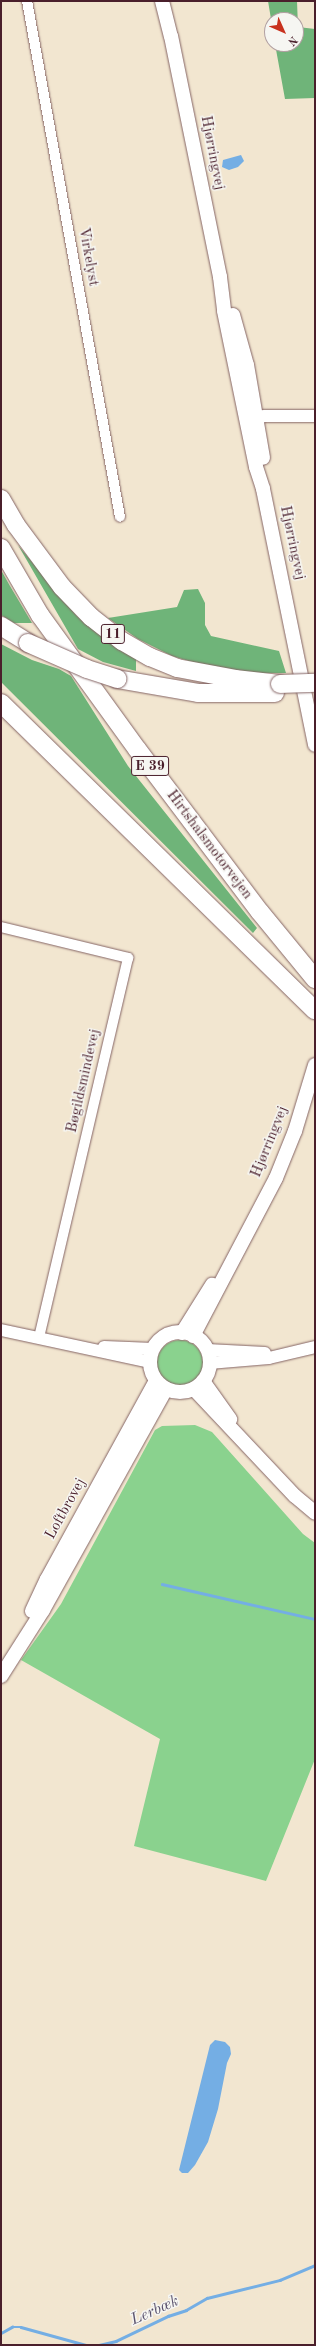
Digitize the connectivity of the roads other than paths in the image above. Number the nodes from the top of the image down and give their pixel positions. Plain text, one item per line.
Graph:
1 (27, 1) edge
2 (162, 1) edge
3 (169, 1) edge
4 (171, 36) junction
5 (315, 416) edge
6 (252, 418) junction
7 (1, 498) edge
8 (120, 517) dead end
9 (1, 548) edge
10 (1, 626) edge
11 (315, 684) edge
12 (280, 688) junction
13 (1, 703) edge
14 (315, 745) edge
15 (1, 927) edge
16 (313, 977) edge
17 (311, 1006) edge
18 (315, 1065) edge
19 (1, 1330) edge
20 (188, 1334) junction
21 (39, 1338) junction
22 (315, 1347) edge
23 (152, 1356) junction
24 (208, 1357) junction
25 (161, 1385) junction
26 (198, 1385) junction
27 (315, 1513) edge
28 (1, 1676) edge

1 - 8 street, Virkelyst
2 - 4 main road, Hjørringvej
3 - 4 main road, Hjørringvej
4 - 6 main road, Hjørringvej
5 - 6 street
6 - 14 main road, Hjørringvej
7 - 12 highway, 11
9 - 16 highway, Hirtshalsmotorvejen / E 39
10 - 12 highway, 11, bridge
11 - 12 highway, 11, bridge
13 - 17 highway
15 - 21 street, Bøgildsmindevej
18 - 20 main road, Hjørringvej
19 - 21 street
20 - 23 main road
20 - 24 main road
21 - 23 street
22 - 24 street
23 - 25 main road
24 - 26 main road
25 - 26 main road
25 - 28 main road, Loftbrovej
26 - 27 main road

